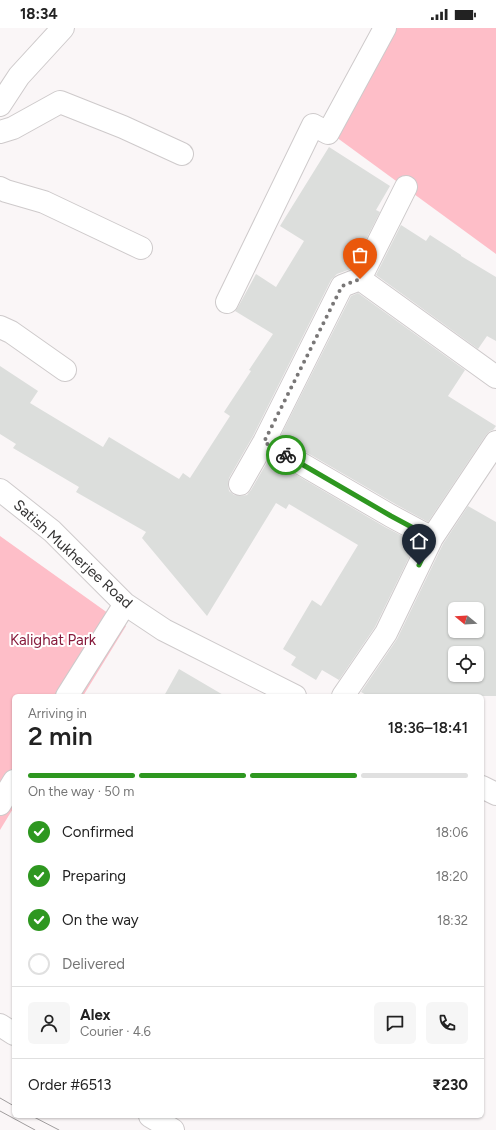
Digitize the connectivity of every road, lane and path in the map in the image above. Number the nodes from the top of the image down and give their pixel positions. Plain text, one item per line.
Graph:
1 (63, 28) edge
2 (385, 28) edge
3 (0, 105) edge
4 (0, 132) edge
5 (182, 154) dead end
6 (406, 187) dead end
7 (0, 188) edge
8 (141, 248) dead end
9 (360, 279) junction
10 (226, 302) dead end
11 (0, 327) edge
12 (65, 370) dead end
13 (496, 378) edge
14 (264, 442) junction
15 (496, 442) edge
16 (240, 484) dead end
17 (0, 490) edge
18 (432, 538) junction
19 (125, 604) junction
20 (68, 694) edge
21 (291, 694) edge
22 (344, 694) edge
23 (12, 784) edge
24 (484, 788) edge
25 (496, 794) edge
26 (0, 804) edge
27 (0, 1025) edge
28 (12, 1033) edge
29 (153, 1118) edge
30 (173, 1130) edge

1 - 3 street
2 - 10 street
4 - 5 street
6 - 9 street
7 - 8 street
9 - 13 street
9 - 14 street
11 - 12 street
14 - 16 street
14 - 18 street
15 - 18 street
17 - 19 street, Satish Mukherjee Road
18 - 22 street
19 - 20 street
19 - 21 street, Satish Mukherjee Road
23 - 26 street
24 - 25 street
27 - 28 street
29 - 30 street

